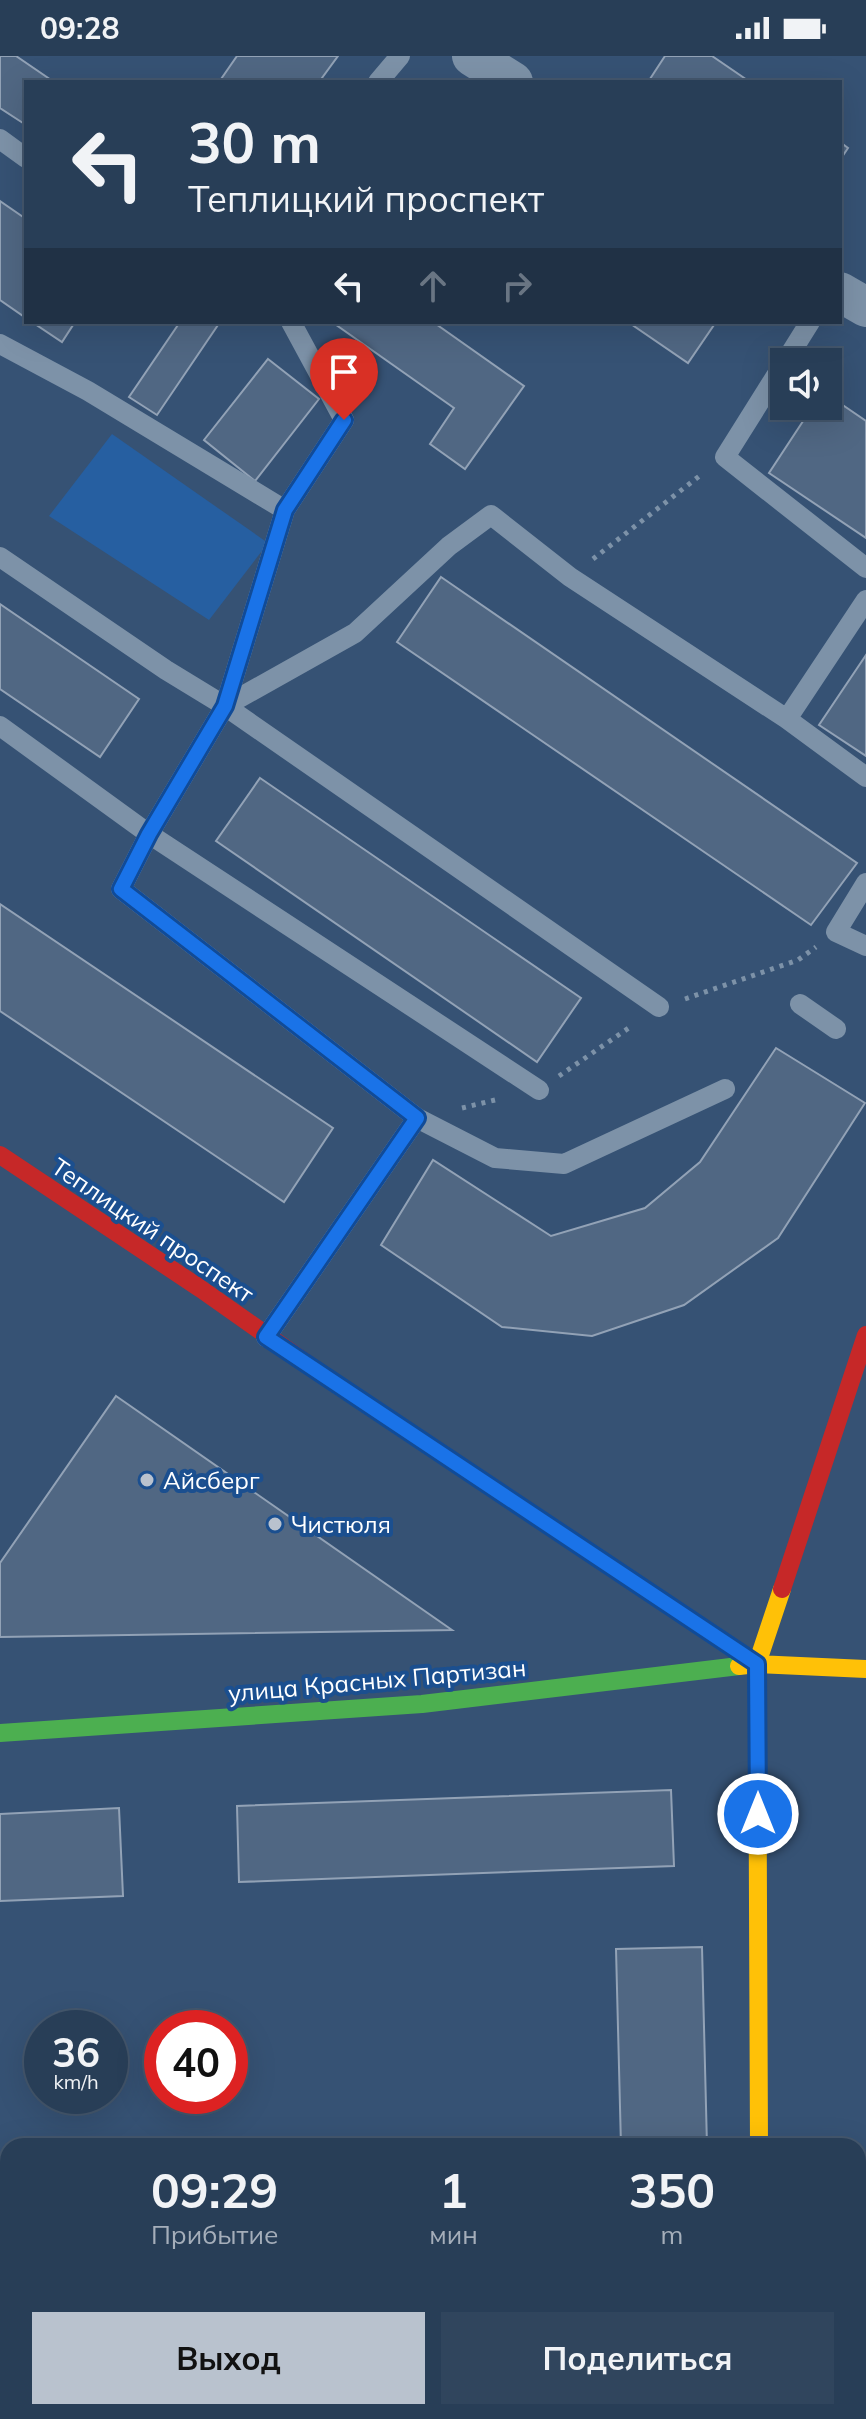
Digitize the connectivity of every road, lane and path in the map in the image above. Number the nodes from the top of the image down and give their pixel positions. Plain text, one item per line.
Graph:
1 (400, 56) edge
2 (472, 56) edge
3 (380, 80) edge
4 (510, 80) edge
5 (0, 139) edge
6 (24, 157) edge
7 (842, 293) edge
8 (866, 307) edge
9 (292, 324) edge
10 (809, 324) edge
11 (0, 344) edge
12 (794, 348) edge
13 (770, 385) edge
14 (725, 457) junction
15 (285, 510) junction
16 (0, 557) edge
17 (866, 568) edge
18 (570, 577) junction
19 (866, 600) edge
20 (225, 706) junction
21 (787, 719) junction
22 (0, 726) edge
23 (866, 777) edge
24 (149, 834) junction
25 (866, 883) edge
26 (836, 932) junction
27 (866, 946) edge
28 (800, 1004) dead end
29 (659, 1007) junction
30 (836, 1029) dead end
31 (725, 1089) dead end
32 (539, 1090) junction
33 (417, 1118) junction
34 (0, 1155) edge
35 (866, 1335) edge
36 (266, 1337) junction
37 (757, 1664) junction
38 (866, 1669) edge
39 (0, 1733) edge
40 (759, 2138) edge

1 - 3 lane
2 - 4 street
5 - 6 lane
7 - 8 street
9 - 15 lane
10 - 12 lane
11 - 15 lane
13 - 14 lane
14 - 17 lane
14 - 18 path
15 - 20 lane
16 - 20 lane
18 - 20 lane
18 - 21 lane
19 - 21 lane
20 - 24 lane
20 - 29 lane
21 - 23 lane
22 - 24 lane
24 - 32 lane
24 - 33 lane
25 - 26 lane
26 - 27 lane
26 - 29 path
28 - 30 lane
29 - 32 path
31 - 33 lane
32 - 33 path
33 - 36 lane
34 - 36 street, Теплицкий проспект
35 - 37 street
36 - 37 street, Теплицкий проспект
37 - 38 street, улица Красных Партизан
37 - 39 street, улица Красных Партизан
37 - 40 street

